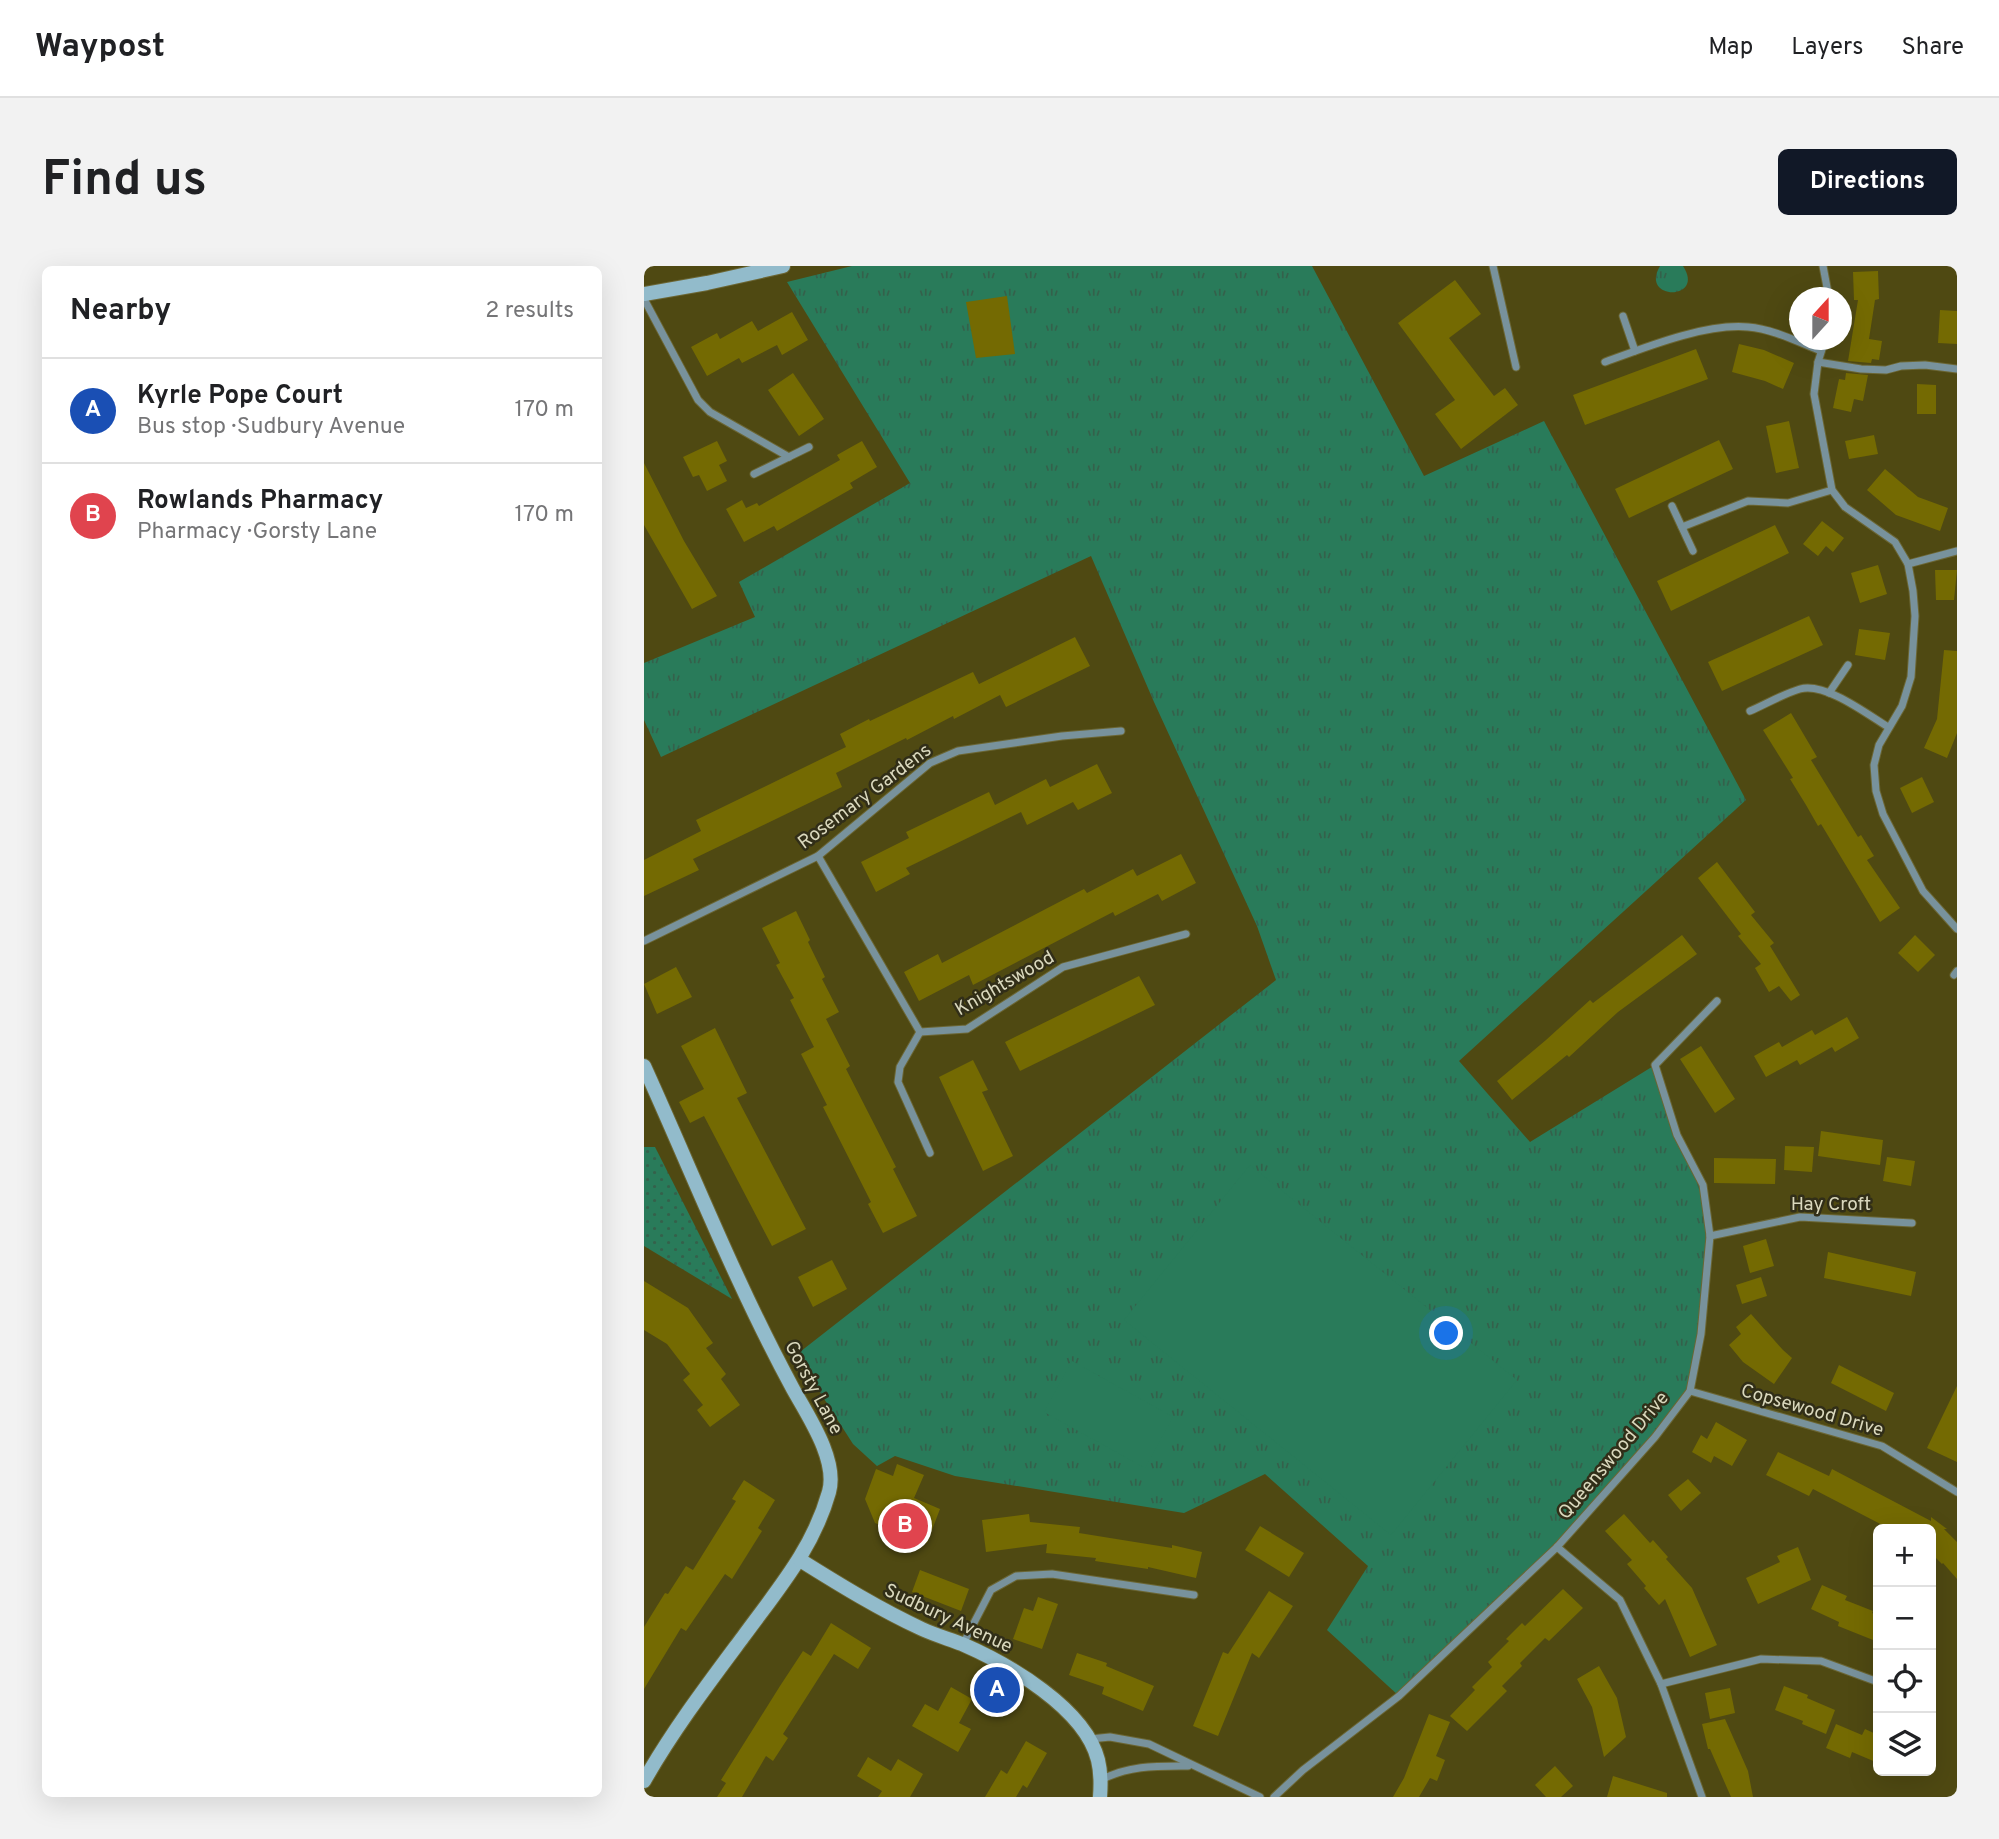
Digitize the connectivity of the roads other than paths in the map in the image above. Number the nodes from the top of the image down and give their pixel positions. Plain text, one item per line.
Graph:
1 (783, 266) edge
2 (1493, 266) edge
3 (1823, 266) edge
4 (1827, 287) edge
5 (644, 296) edge
6 (1623, 316) dead end
7 (1635, 351) junction
8 (1821, 351) joint
9 (1605, 362) dead end
10 (1818, 362) junction
11 (1517, 368) dead end
12 (1957, 369) edge
13 (809, 447) dead end
14 (789, 457) junction
15 (754, 474) dead end
16 (1832, 490) junction
17 (1672, 506) dead end
18 (1682, 527) junction
19 (1693, 551) dead end
20 (1957, 551) edge
21 (1908, 564) junction
22 (1848, 665) dead end
23 (1829, 692) junction
24 (1750, 711) dead end
25 (1888, 727) junction
26 (1121, 731) dead end
27 (818, 856) junction
28 (1957, 929) edge
29 (1186, 934) dead end
30 (644, 941) edge
31 (1717, 1001) dead end
32 (920, 1032) junction
33 (644, 1066) edge
34 (930, 1153) dead end
35 (1912, 1223) dead end
36 (1710, 1236) junction
37 (1690, 1391) junction
38 (1957, 1492) edge
39 (1557, 1547) junction
40 (800, 1560) junction
41 (1194, 1595) dead end
42 (963, 1645) junction
43 (1873, 1680) edge
44 (1661, 1684) junction
45 (1089, 1739) junction
46 (1192, 1766) junction
47 (1101, 1780) junction
48 (644, 1781) edge
49 (1100, 1797) edge
50 (1260, 1797) edge
51 (1274, 1797) edge
52 (1702, 1797) edge

1 - 5 street
2 - 11 street
3 - 4 street
5 - 14 street
6 - 7 street
7 - 8 street
7 - 9 street
8 - 10 street
10 - 12 street
10 - 16 street
13 - 14 street
14 - 15 street
16 - 18 street
16 - 21 street
17 - 18 street
18 - 19 street
20 - 21 street
21 - 25 street
22 - 23 street
23 - 24 street
23 - 25 street
25 - 28 street
26 - 27 street, Rosemary Gardens
27 - 30 street, Rosemary Gardens
27 - 32 street
29 - 32 street, Knightswood
31 - 36 street, Queenswood Drive
32 - 34 street
33 - 40 street, Gorsty Lane
35 - 36 street, Hay Croft
36 - 37 street, Queenswood Drive
37 - 38 street, Copsewood Drive
37 - 39 street, Queenswood Drive
39 - 44 street
39 - 51 street, Queenswood Drive
40 - 42 street, Sudbury Avenue
40 - 48 street, Gorsty Lane
41 - 42 street
42 - 45 street, Sudbury Avenue
43 - 44 street
44 - 52 street
45 - 46 street
45 - 47 street, Sudbury Avenue
46 - 47 street
46 - 50 street
47 - 49 street, Sudbury Avenue

